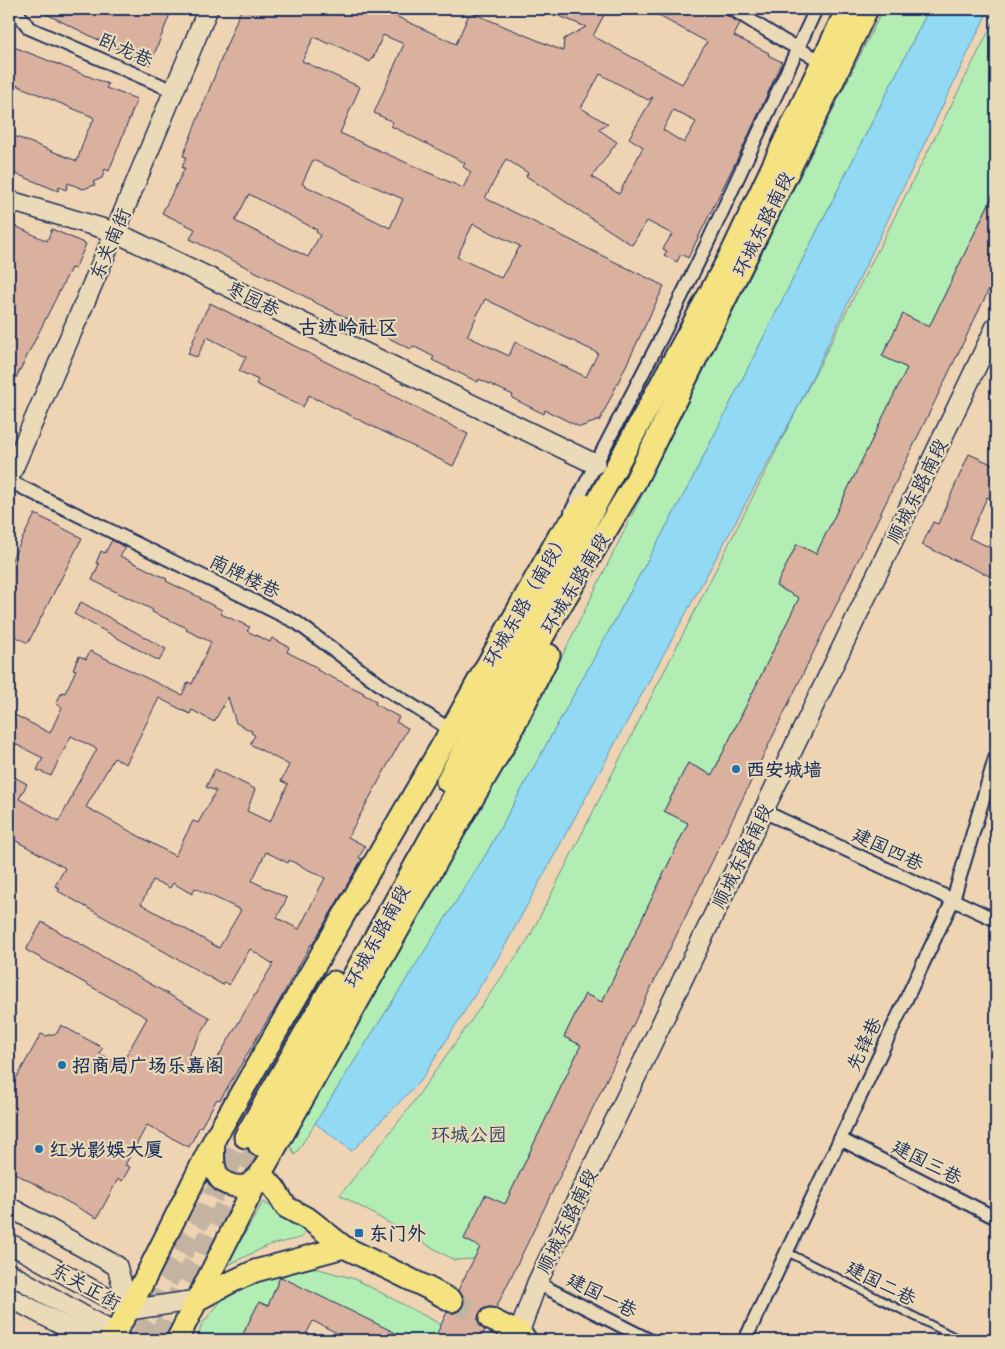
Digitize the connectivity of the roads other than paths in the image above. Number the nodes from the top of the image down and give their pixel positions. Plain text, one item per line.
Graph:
1 (15, 9) edge
2 (208, 9) edge
3 (732, 9) edge
4 (816, 9) edge
5 (847, 9) edge
6 (868, 9) edge
7 (798, 48) junction
8 (823, 62) junction
9 (174, 91) junction
10 (11, 201) edge
11 (115, 232) junction
12 (996, 326) edge
13 (603, 470) junction
14 (9, 479) edge
15 (634, 484) junction
16 (451, 730) junction
17 (996, 756) edge
18 (763, 811) junction
19 (953, 900) junction
20 (996, 920) edge
21 (215, 1138) junction
22 (840, 1139) junction
23 (261, 1173) junction
24 (9, 1206) edge
25 (996, 1218) edge
26 (9, 1244) edge
27 (344, 1247) junction
28 (787, 1252) junction
29 (9, 1273) edge
30 (537, 1283) junction
31 (9, 1297) edge
32 (197, 1300) junction
33 (452, 1301) tunnel mouth
34 (129, 1310) junction
35 (490, 1319) tunnel mouth
36 (522, 1337) edge
37 (115, 1338) edge
38 (177, 1340) edge
39 (649, 1340) edge
40 (745, 1340) edge
41 (962, 1340) edge

1 - 9 street, 卧龙巷
2 - 9 street, 东关南街
3 - 7 street
4 - 7 street
5 - 8 main road, 环城东路南段
6 - 15 main road, 环城东路南段
7 - 8 street
7 - 13 street
8 - 13 main road, 环城东路南段
9 - 11 street, 东关南街
10 - 11 street, 枣园巷
11 - 13 street, 枣园巷
11 - 14 street, 东关南街
12 - 18 street, 顺城东路南段
13 - 15 main road, 环城东路南段
13 - 16 main road, 环城东路（南段）
14 - 16 street, 南牌楼巷
15 - 23 main road
16 - 21 main road, 环城东路（南段）
17 - 19 street, 先锋巷
18 - 19 street, 建国四巷
18 - 30 street, 顺城东路南段
19 - 20 street, 建国四巷
19 - 22 street, 先锋巷
21 - 23 main road
21 - 34 main road, 环城东路（南段）
22 - 25 street, 建国三巷
22 - 28 street, 先锋巷
23 - 27 main road
23 - 32 main road
24 - 34 street
26 - 34 street, 东关正街
27 - 32 main road
27 - 33 main road
28 - 40 street, 先锋巷
28 - 41 lane, 建国二巷
29 - 37 street, 东关正街
30 - 36 street, 顺城东路南段
30 - 39 street, 建国一巷
31 - 37 street
32 - 34 street, 东关正街
32 - 38 main road
34 - 37 main road, 环城东路（南段）
35 - 36 main road

